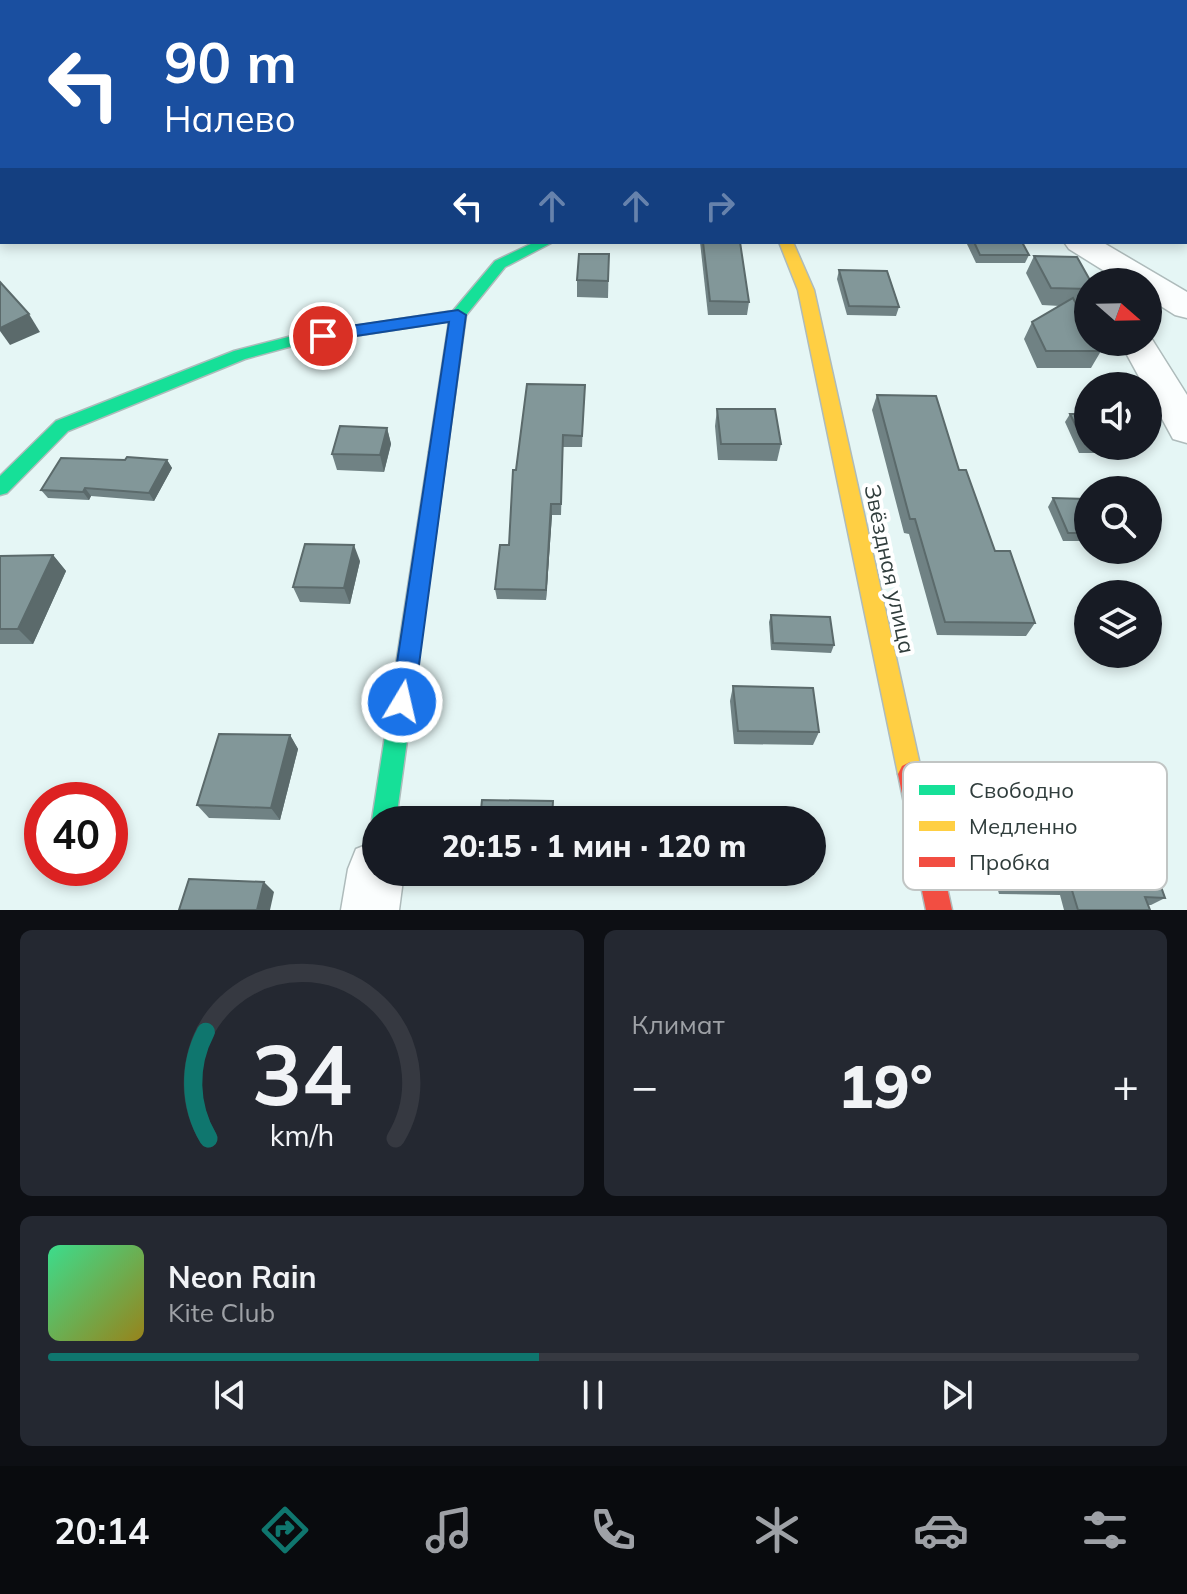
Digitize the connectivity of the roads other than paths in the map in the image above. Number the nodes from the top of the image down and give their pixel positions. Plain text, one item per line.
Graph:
1 (542, 244) edge
2 (787, 244) edge
3 (1162, 292) edge
4 (1187, 307) edge
5 (458, 315) junction
6 (1146, 356) edge
7 (1187, 429) edge
8 (0, 488) edge
9 (907, 762) edge
10 (386, 806) edge
11 (374, 886) edge
12 (935, 890) edge
13 (370, 910) edge
14 (939, 910) edge

1 - 5 street
2 - 9 street, Звёздная улица
3 - 4 street
5 - 8 street
5 - 10 street
6 - 7 street
11 - 13 street
12 - 14 street, Звёздная улица

